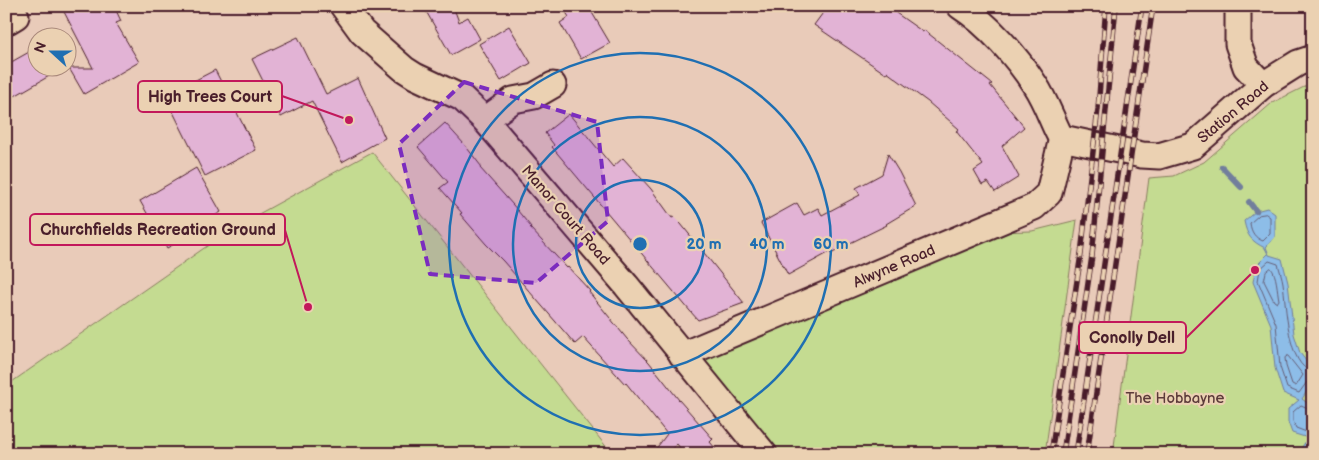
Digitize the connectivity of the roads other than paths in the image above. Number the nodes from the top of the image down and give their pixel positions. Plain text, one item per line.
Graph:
1 (11, 6) edge
2 (343, 6) edge
3 (960, 6) edge
4 (1238, 6) edge
5 (6, 22) edge
6 (1313, 58) edge
7 (553, 85) dead end
8 (1263, 85) junction
9 (485, 120) junction
10 (1062, 138) junction
11 (682, 355) junction
12 (764, 454) edge

1 - 5 street
2 - 9 street, Manor Court Road
3 - 10 street
4 - 8 street
6 - 8 street, Station Road
7 - 9 street
8 - 10 street, Station Road
9 - 11 street, Manor Court Road
10 - 11 street, Alwyne Road
11 - 12 street, Manor Court Road

